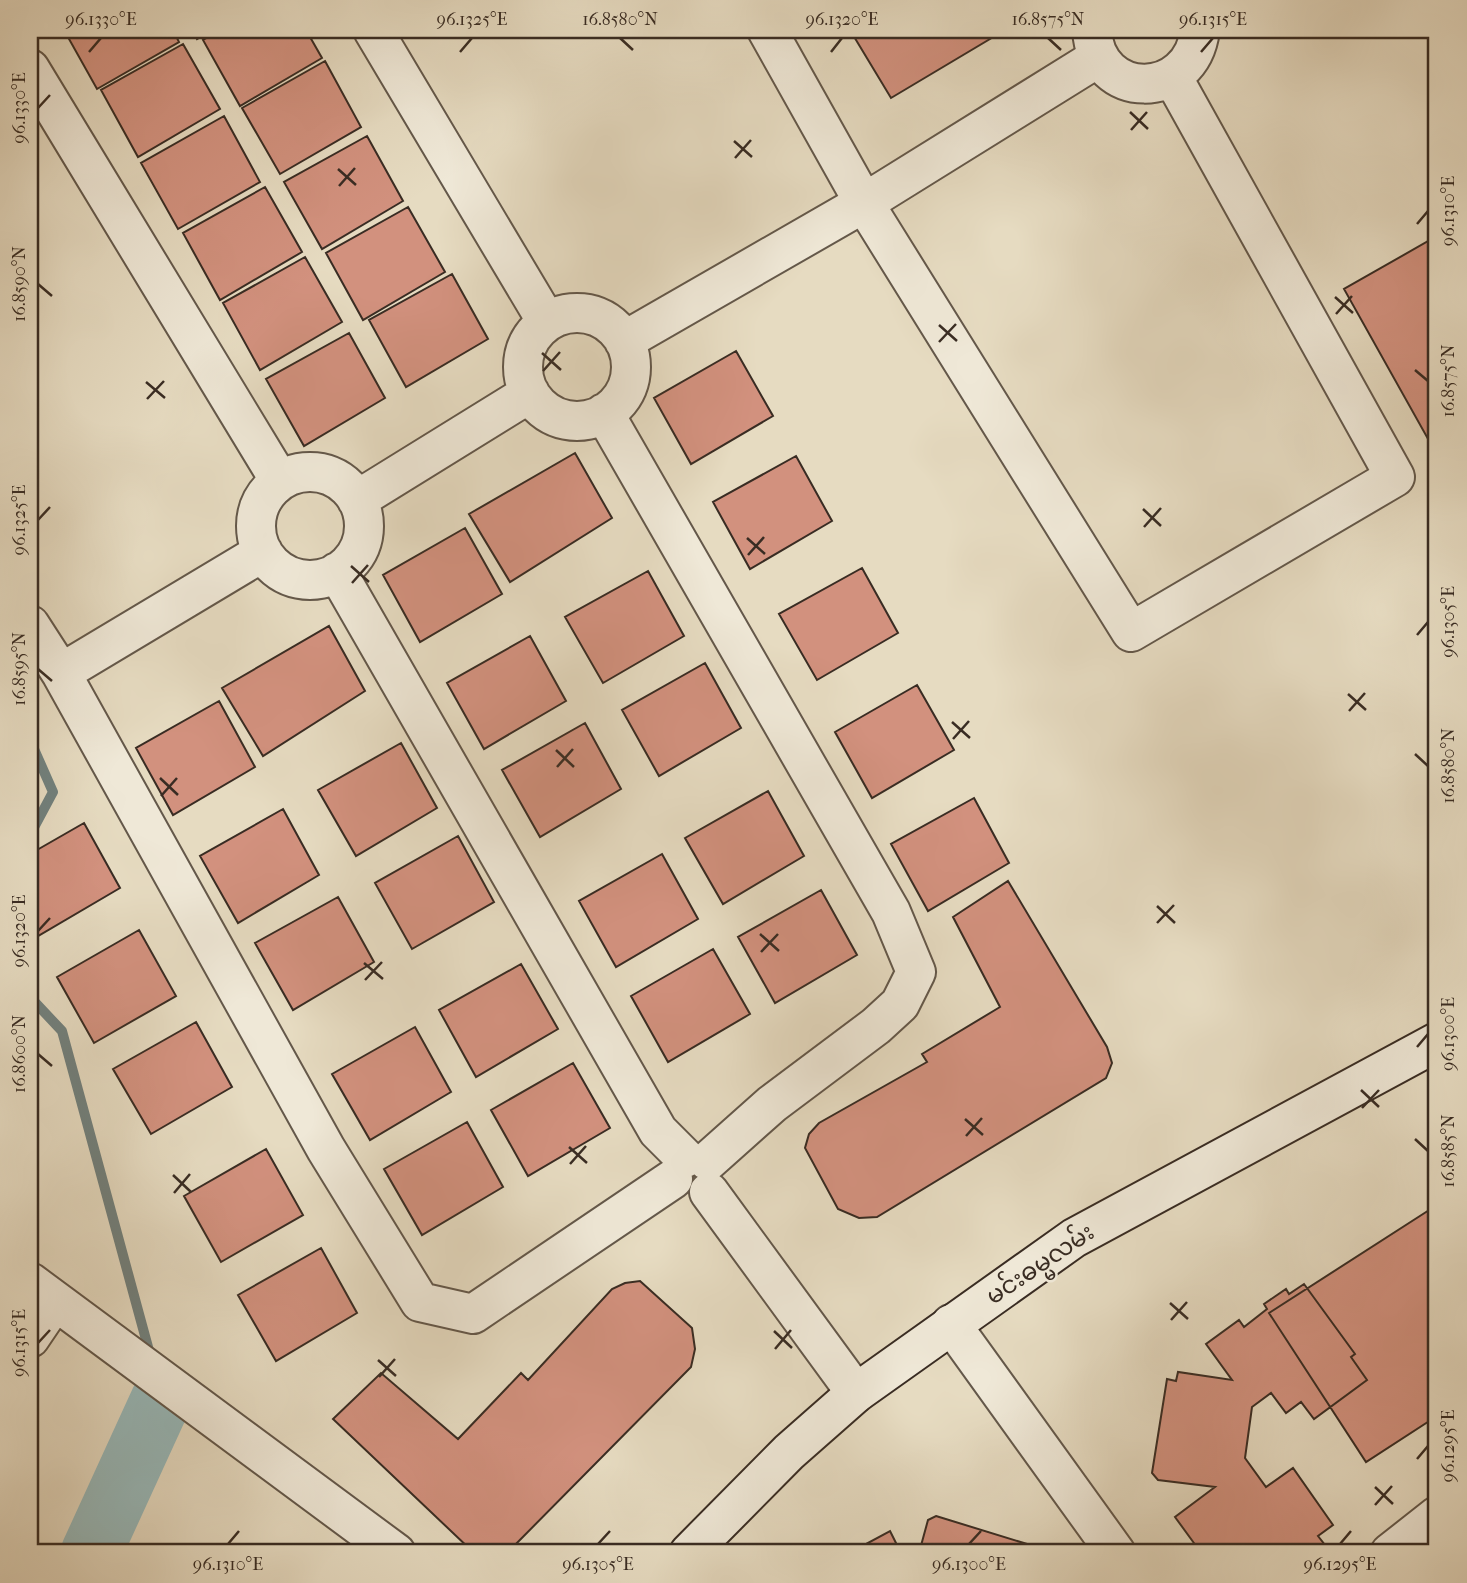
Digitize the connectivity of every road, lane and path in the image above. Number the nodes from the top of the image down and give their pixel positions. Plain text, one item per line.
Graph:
1 (373, 30) edge
2 (767, 30) edge
3 (1200, 30) edge
4 (1095, 43) edge
5 (30, 69) edge
6 (1172, 78) junction
7 (864, 203) junction
8 (547, 322) junction
9 (624, 341) junction
10 (530, 393) junction
11 (604, 413) junction
12 (280, 481) junction
13 (357, 500) junction
14 (263, 552) junction
15 (337, 572) junction
16 (30, 625) edge
17 (61, 673) junction
18 (1437, 1042) edge
19 (694, 1172) junction
20 (42, 1291) edge
21 (951, 1324) junction
22 (30, 1338) edge
23 (856, 1393) junction
24 (1437, 1516) edge
25 (396, 1553) edge
26 (689, 1553) edge
27 (1116, 1553) edge
28 (1390, 1553) edge

1 - 8 street
2 - 7 street
3 - 6 street
4 - 6 street
4 - 7 street
5 - 12 street
6 - 7 street
7 - 9 street
8 - 9 street
8 - 10 street
9 - 11 street
10 - 11 street
10 - 13 street
11 - 19 street
12 - 13 street
12 - 14 street
13 - 15 street
14 - 15 street
14 - 17 street
15 - 19 street
16 - 17 street
17 - 19 street
18 - 21 street, မင်းဓမ္မလမ်း
19 - 23 street
20 - 22 street
20 - 25 street
21 - 23 street, မင်းဓမ္မလမ်း
21 - 27 street
23 - 26 street, မင်းဓမ္မလမ်း
24 - 28 street

